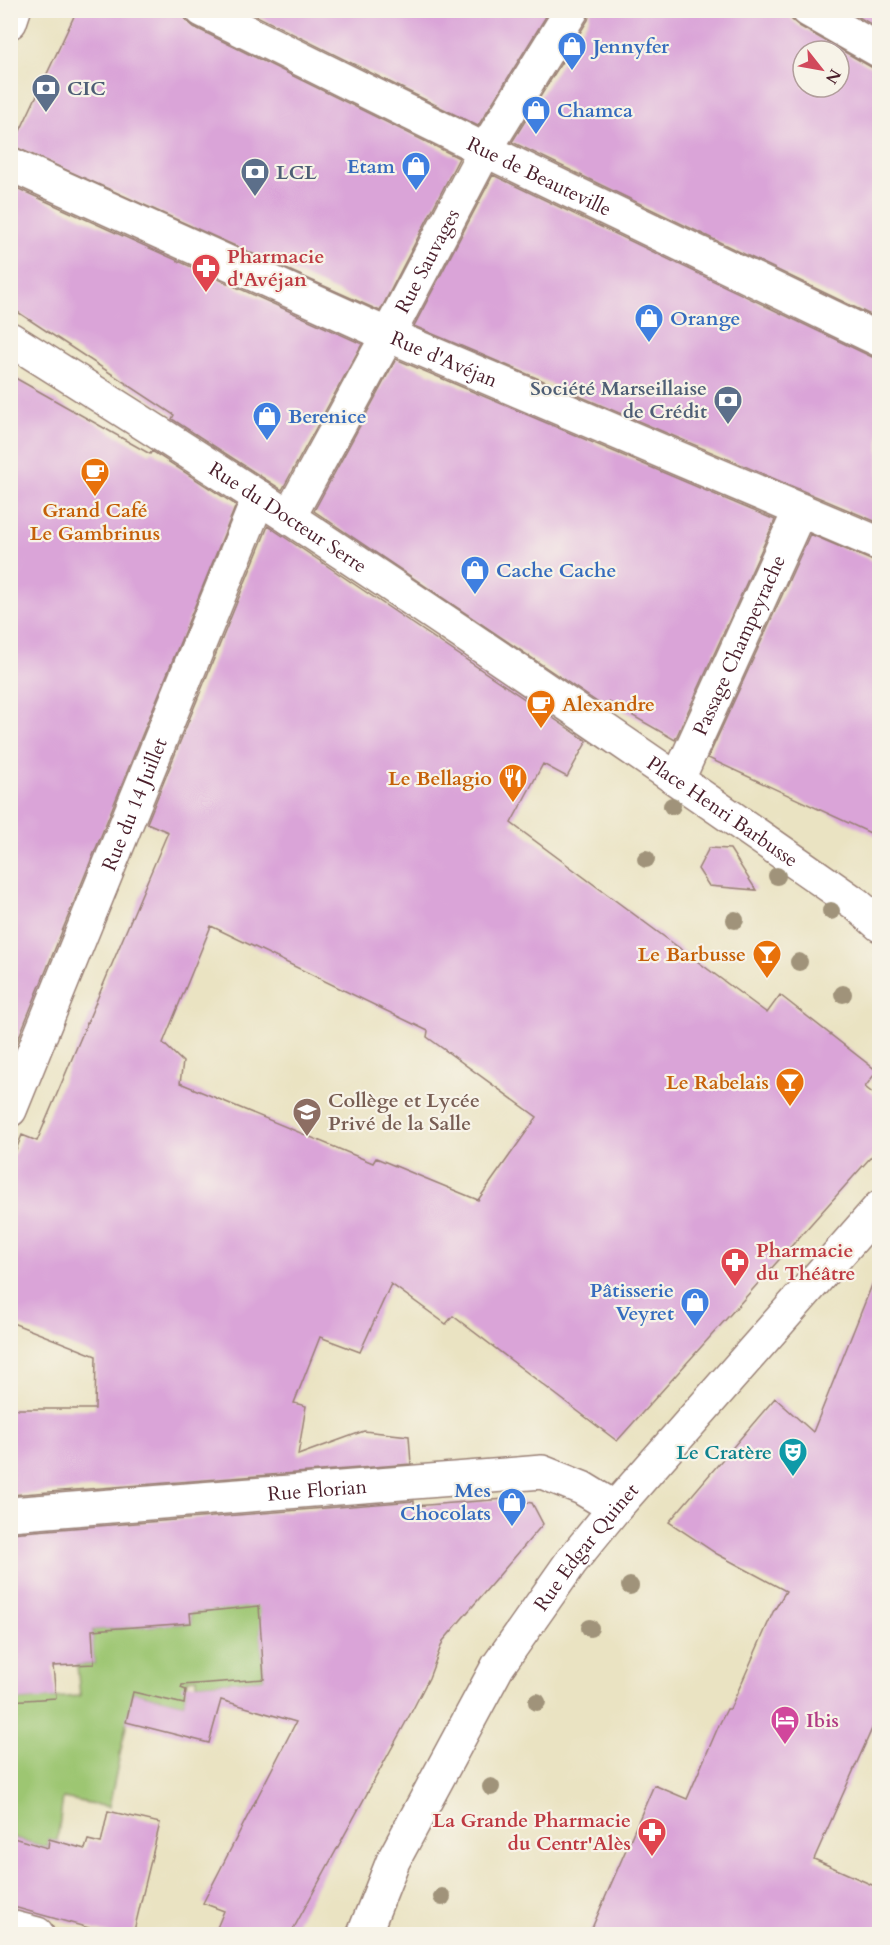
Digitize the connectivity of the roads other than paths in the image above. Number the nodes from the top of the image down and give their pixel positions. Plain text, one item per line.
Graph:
1 (14, 10) edge
2 (202, 10) edge
3 (572, 10) edge
4 (808, 10) edge
5 (10, 22) edge
6 (879, 51) edge
7 (485, 150) junction
8 (10, 164) edge
9 (388, 334) junction
10 (10, 339) edge
11 (879, 339) edge
12 (259, 497) junction
13 (800, 510) junction
14 (289, 517) junction
15 (879, 544) edge
16 (562, 700) joint
17 (678, 779) junction
18 (879, 925) edge
19 (18, 1067) edge
20 (10, 1110) edge
21 (879, 1207) edge
22 (615, 1508) junction
23 (10, 1514) edge
24 (10, 1927) edge
25 (37, 1935) edge
26 (364, 1935) edge

1 - 5 street
2 - 7 street, Rue de Beauteville
3 - 7 street, Rue Sauvages
4 - 6 street
7 - 9 street, Rue Sauvages
7 - 11 street, Rue de Beauteville
8 - 9 street, Rue d'Avéjan
9 - 13 street, Rue d'Avéjan
9 - 14 street, Rue Sauvages
10 - 12 street, Rue du Docteur Serre
12 - 14 street, Rue du Docteur Serre
12 - 19 street, Rue du 14 Juillet
13 - 15 street, Rue d'Avéjan
13 - 17 street, Passage Champeyrache
14 - 16 street, Rue du Docteur Serre
16 - 17 street, Place Henri Barbusse
17 - 18 street, Place Henri Barbusse
19 - 20 street, Rue du 14 Juillet
21 - 22 street, Rue Edgar Quinet
22 - 23 street, Rue Florian
22 - 26 street, Rue Edgar Quinet
24 - 25 street

